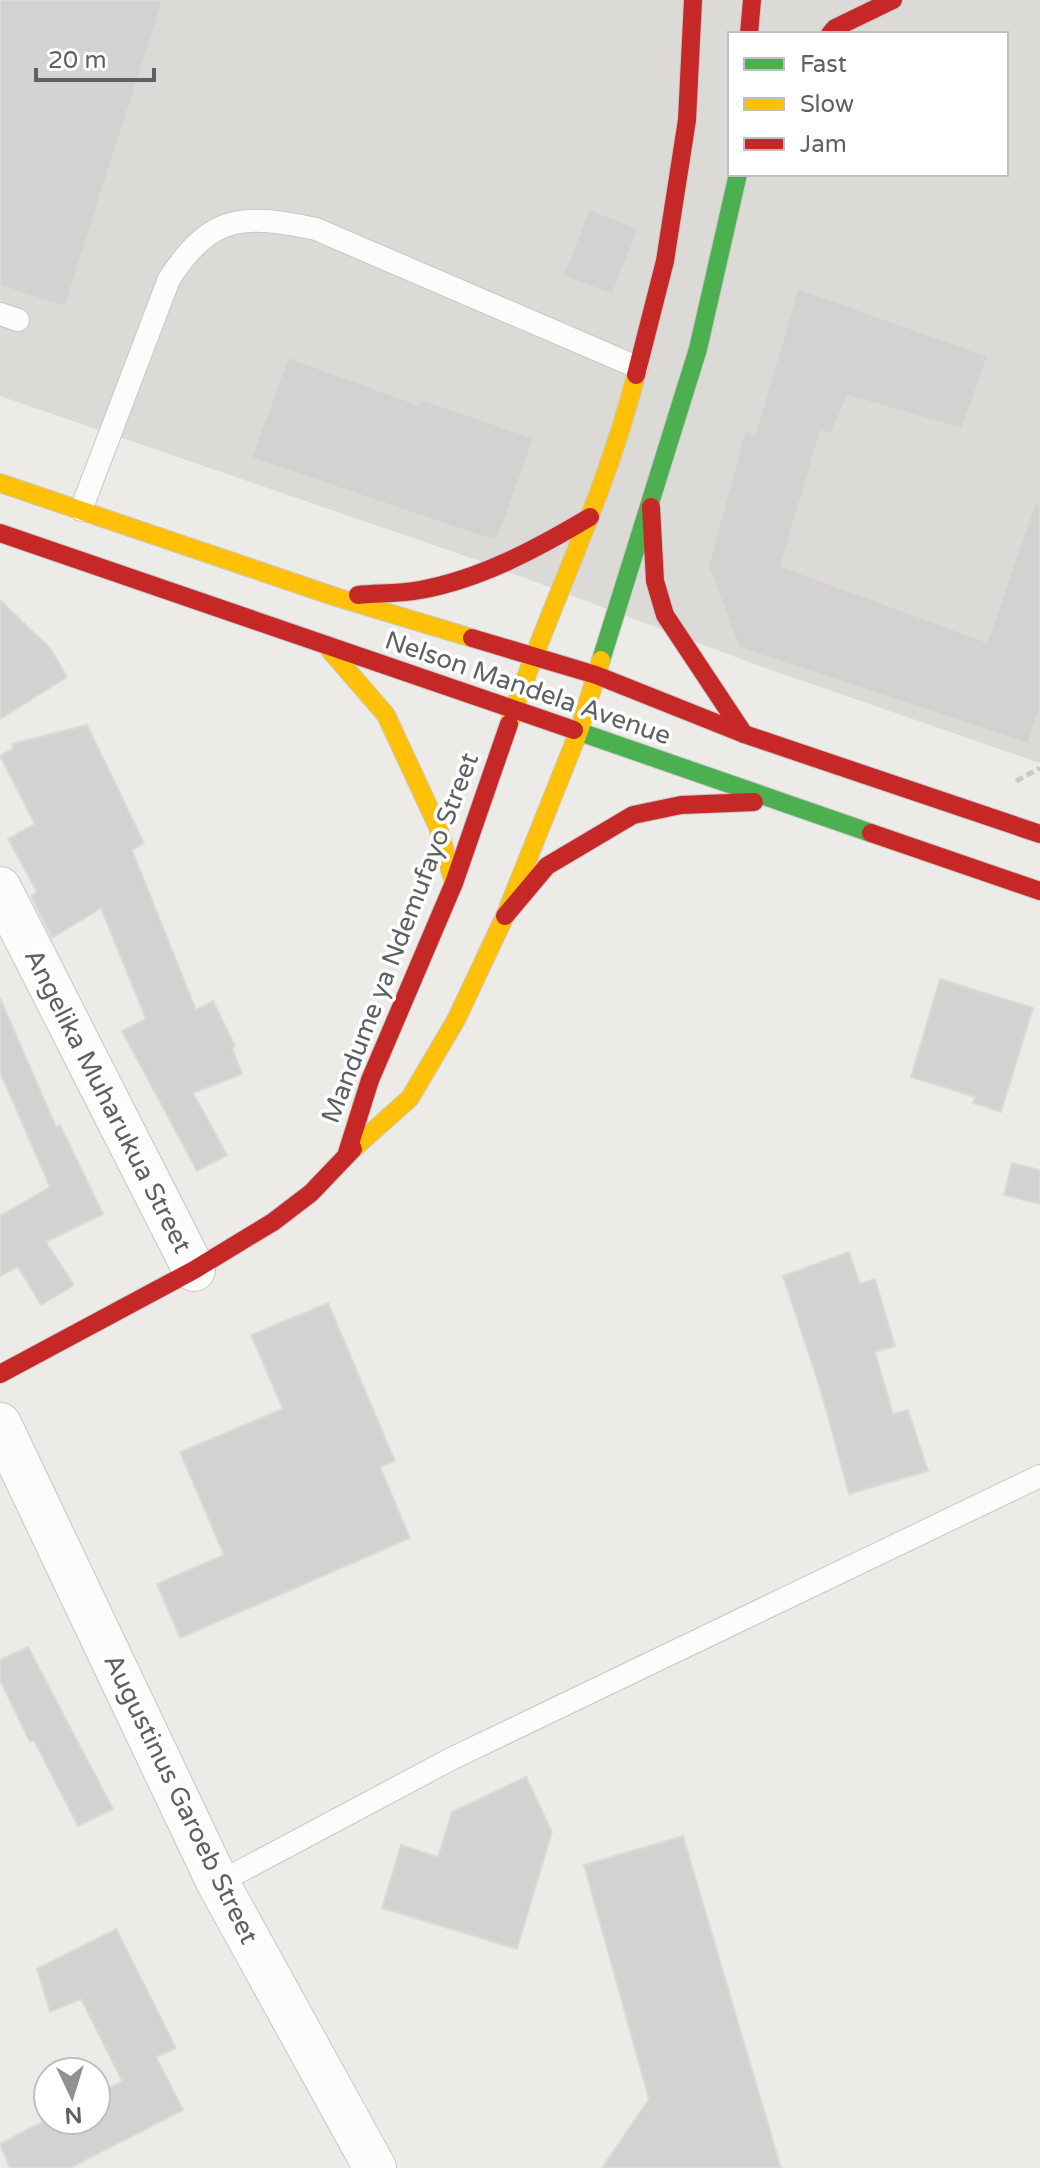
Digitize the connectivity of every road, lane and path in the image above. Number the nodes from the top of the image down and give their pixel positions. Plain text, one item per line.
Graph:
1 (693, 0) edge
2 (752, 0) edge
3 (893, 0) edge
4 (749, 32) edge
5 (832, 32) edge
6 (738, 176) edge
7 (637, 367) junction
8 (0, 483) edge
9 (651, 507) junction
10 (81, 510) junction
11 (590, 517) junction
12 (0, 533) edge
13 (336, 597) junction
14 (329, 649) junction
15 (532, 656) junction
16 (596, 675) junction
17 (512, 711) junction
18 (579, 731) junction
19 (744, 734) junction
20 (777, 801) junction
21 (1040, 834) edge
22 (454, 883) junction
23 (0, 888) edge
24 (1040, 891) edge
25 (505, 916) junction
26 (346, 1155) junction
27 (194, 1270) junction
28 (0, 1374) edge
29 (0, 1424) edge
30 (1040, 1476) edge
31 (218, 1883) junction
32 (375, 2168) edge

1 - 7 main road, Mandume ya Ndemufayo Street
2 - 4 main road
3 - 5 main road
6 - 9 main road, Mandume ya Ndemufayo Street
7 - 10 lane
7 - 11 main road, Mandume ya Ndemufayo Street
8 - 10 main road, Nelson Mandela Avenue
9 - 16 main road, Mandume ya Ndemufayo Street
9 - 19 main road
10 - 13 main road, Nelson Mandela Avenue
11 - 13 main road
11 - 15 main road, Mandume ya Ndemufayo Street
12 - 14 main road, Nelson Mandela Avenue
13 - 15 main road, Nelson Mandela Avenue
14 - 17 main road, Nelson Mandela Avenue
14 - 22 main road
15 - 16 main road, Nelson Mandela Avenue
15 - 17 main road, Mandume ya Ndemufayo Street
16 - 18 main road, Mandume ya Ndemufayo Street
16 - 19 main road, Nelson Mandela Avenue
17 - 18 main road, Nelson Mandela Avenue
17 - 22 main road, Mandume ya Ndemufayo Street
18 - 20 main road, Nelson Mandela Avenue
18 - 25 main road, Mandume ya Ndemufayo Street
19 - 21 main road, Nelson Mandela Avenue
20 - 24 main road, Nelson Mandela Avenue
20 - 25 main road
22 - 26 main road, Mandume ya Ndemufayo Street
23 - 27 street, Angelika Muharukua Street
25 - 26 main road, Mandume ya Ndemufayo Street
26 - 27 main road, Mandume ya Ndemufayo Street
27 - 28 main road, Mandume ya Ndemufayo Street
29 - 31 street, Augustinus Garoeb Street
30 - 31 lane
31 - 32 street, Augustinus Garoeb Street

